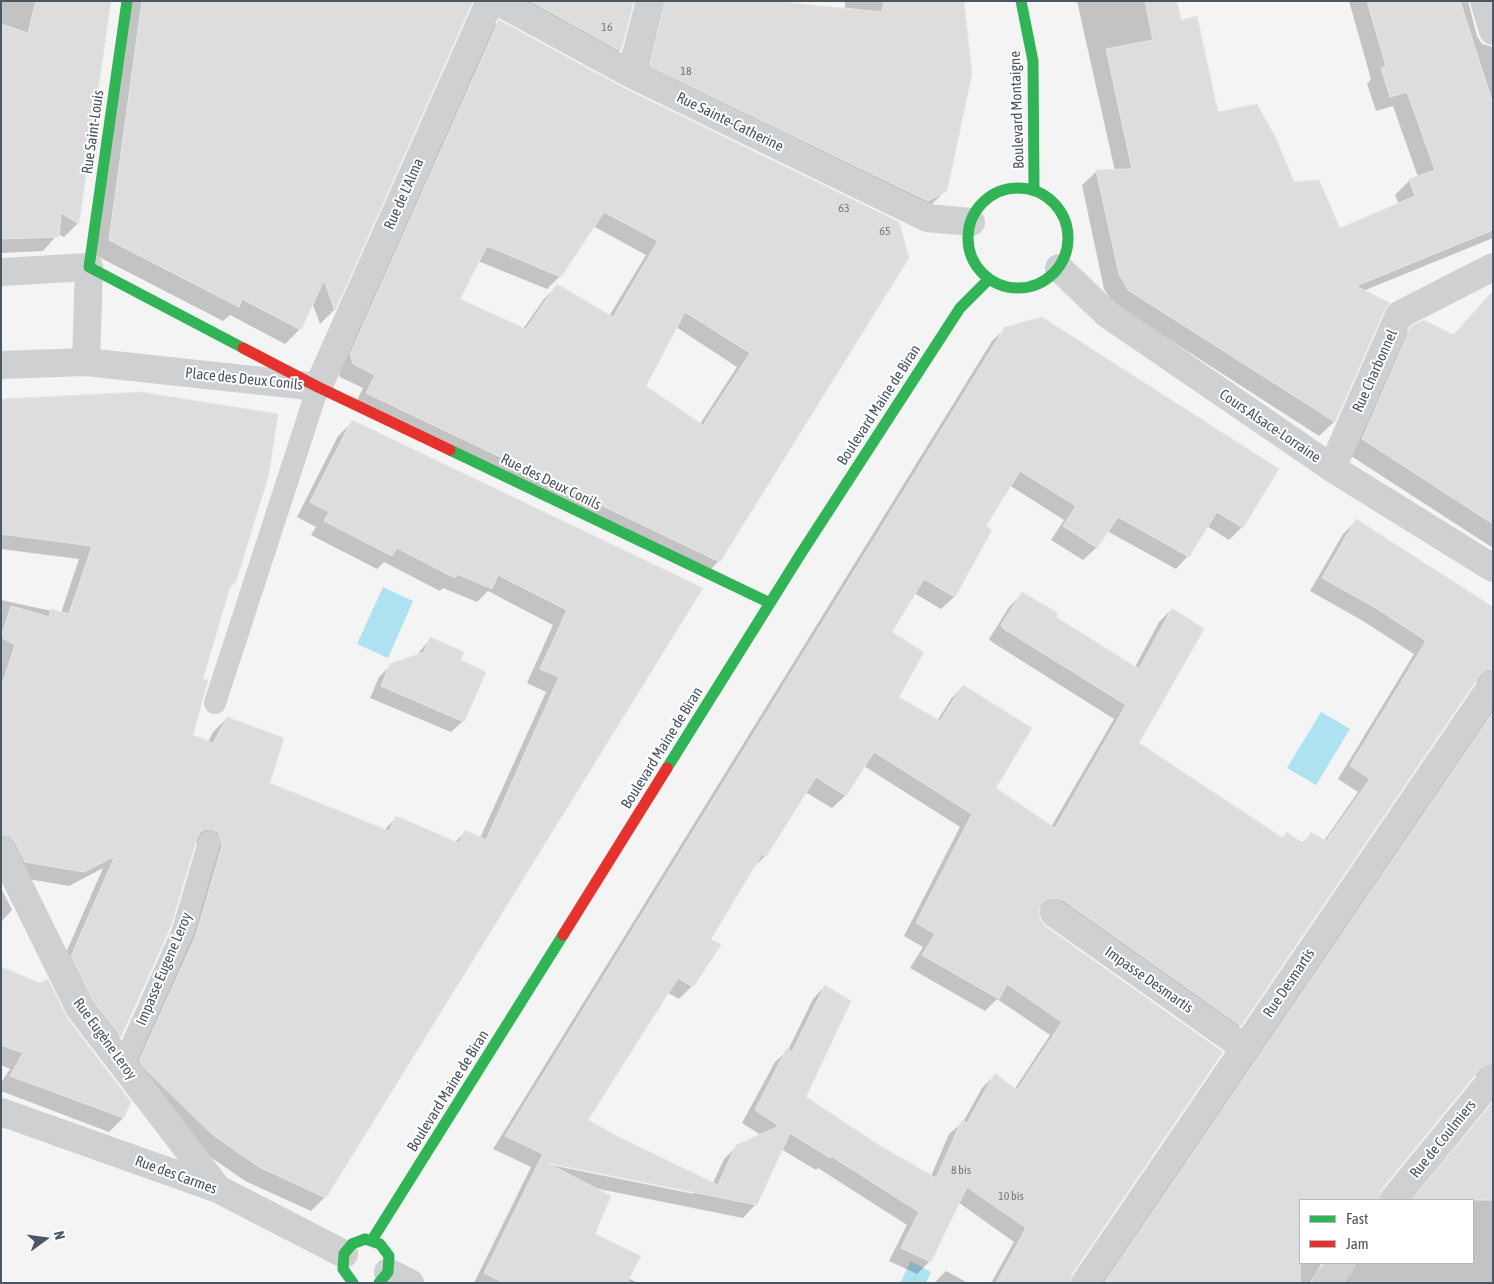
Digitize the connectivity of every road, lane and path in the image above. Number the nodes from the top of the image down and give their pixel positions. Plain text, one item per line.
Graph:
1 (127, 1) edge
2 (490, 1) edge
3 (497, 1) edge
4 (650, 1) edge
5 (1021, 1) edge
6 (1484, 1) edge
7 (1493, 30) edge
8 (631, 74) junction
9 (1034, 190) junction
10 (971, 222) junction
11 (89, 267) junction
12 (1493, 267) edge
13 (1059, 268) junction
14 (1, 272) edge
15 (989, 279) junction
16 (86, 362) junction
17 (1, 365) edge
18 (318, 387) junction
19 (1332, 468) junction
20 (1493, 568) edge
21 (770, 603) junction
22 (1493, 684) edge
23 (214, 704) dead end
24 (209, 842) dead end
25 (1, 849) edge
26 (1054, 913) dead end
27 (1245, 1048) junction
28 (123, 1065) junction
29 (1493, 1078) edge
30 (1, 1112) edge
31 (218, 1189) junction
32 (1394, 1199) edge
33 (372, 1240) junction
34 (344, 1254) junction
35 (1341, 1264) edge
36 (392, 1279) edge
37 (350, 1282) edge
38 (1085, 1283) edge
39 (1326, 1283) edge

1 - 11 main road, Rue Saint-Louis
2 - 18 street, Rue de L'Alma
3 - 8 street, Rue Sainte-Catherine
4 - 8 street
5 - 9 main road, Boulevard Montaigne
6 - 7 street
8 - 10 street, Rue Sainte-Catherine
9 - 10 main road
9 - 13 main road
10 - 15 main road
11 - 14 street
11 - 16 street
11 - 18 main road, Place des Deux Conils
12 - 19 street, Rue Charbonnel
13 - 15 main road
13 - 19 street, Cours Alsace-Lorraine
15 - 21 main road, Boulevard Maine de Biran
16 - 17 street, Place des Deux Conils
16 - 18 street, Place des Deux Conils
18 - 21 main road, Rue des Deux Conils
18 - 23 lane
19 - 20 street, Cours Alsace-Lorraine
21 - 33 main road, Boulevard Maine de Biran
22 - 27 street, Rue Desmartis
24 - 28 lane, Impasse Eugene Leroy
25 - 28 street, Rue Eugène Leroy
26 - 27 street, Impasse Desmartis
27 - 38 street, Rue Desmartis
28 - 31 street, Rue Eugène Leroy
29 - 32 street, Rue de Coulmiers
30 - 31 street, Rue des Carmes
31 - 34 street, Rue des Carmes
33 - 34 main road
33 - 36 main road
34 - 37 main road
35 - 39 street

